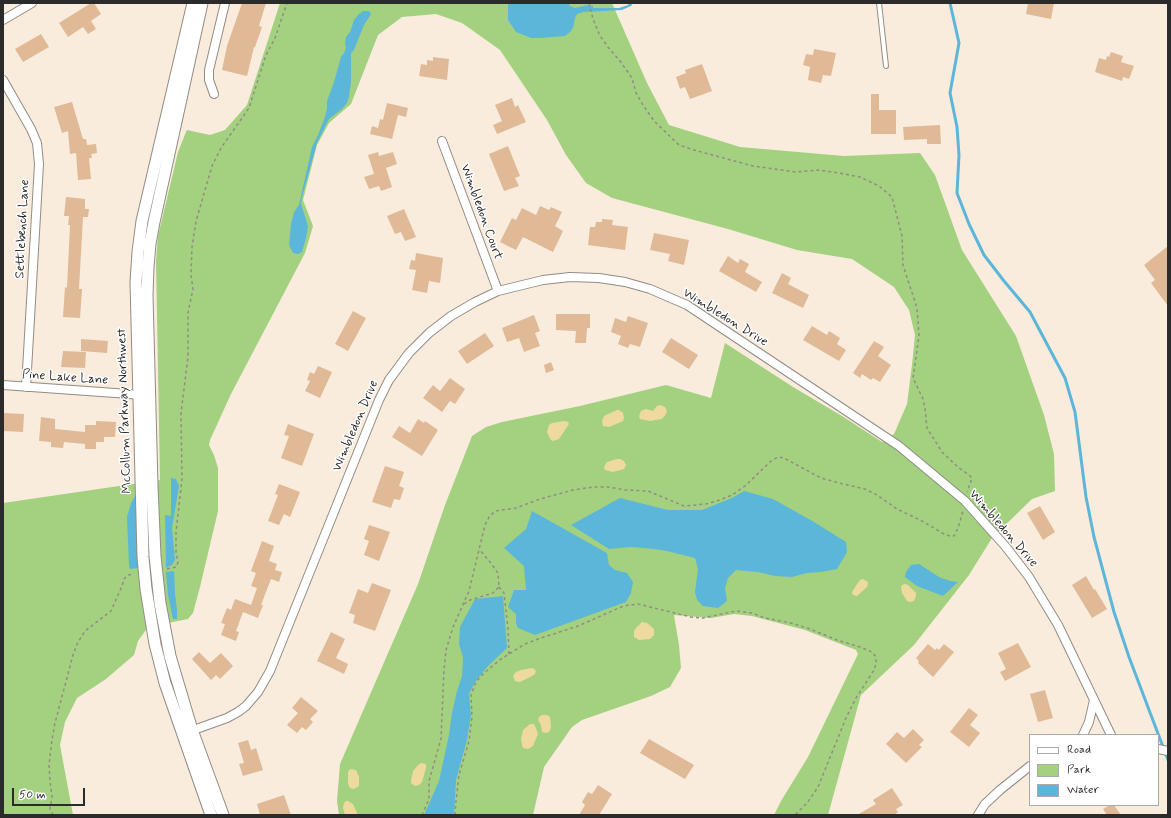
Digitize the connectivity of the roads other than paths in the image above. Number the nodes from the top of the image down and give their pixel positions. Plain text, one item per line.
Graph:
1 (32, 3) edge
2 (193, 3) edge
3 (202, 3) edge
4 (225, 3) edge
5 (879, 3) edge
6 (3, 20) edge
7 (886, 66) dead end
8 (3, 80) edge
9 (214, 94) dead end
10 (442, 141) dead end
11 (498, 291) junction
12 (3, 386) edge
13 (26, 387) junction
14 (139, 395) junction
15 (150, 396) junction
16 (1094, 700) junction
17 (187, 732) junction
18 (1083, 734) edge
19 (1111, 734) edge
20 (1029, 767) edge
21 (210, 815) edge
22 (223, 815) edge
23 (978, 815) edge

1 - 6 street
2 - 14 street, McCollum Parkway Northwest
3 - 15 street, McCollum Parkway Northwest
4 - 9 street
5 - 7 lane
8 - 13 street, Settlebench Lane
10 - 11 street, Wimbledon Court
11 - 16 street, Wimbledon Drive
11 - 17 street, Wimbledon Drive
12 - 13 street, Pine Lake Lane
13 - 14 street, Pine Lake Lane
14 - 15 street, Pine Lake Lane
14 - 17 street, McCollum Parkway Northwest
15 - 17 street, McCollum Parkway Northwest
16 - 18 street
16 - 19 street, Wimbledon Drive
17 - 21 street, McCollum Parkway Northwest
17 - 22 street, McCollum Parkway Northwest
20 - 23 street

